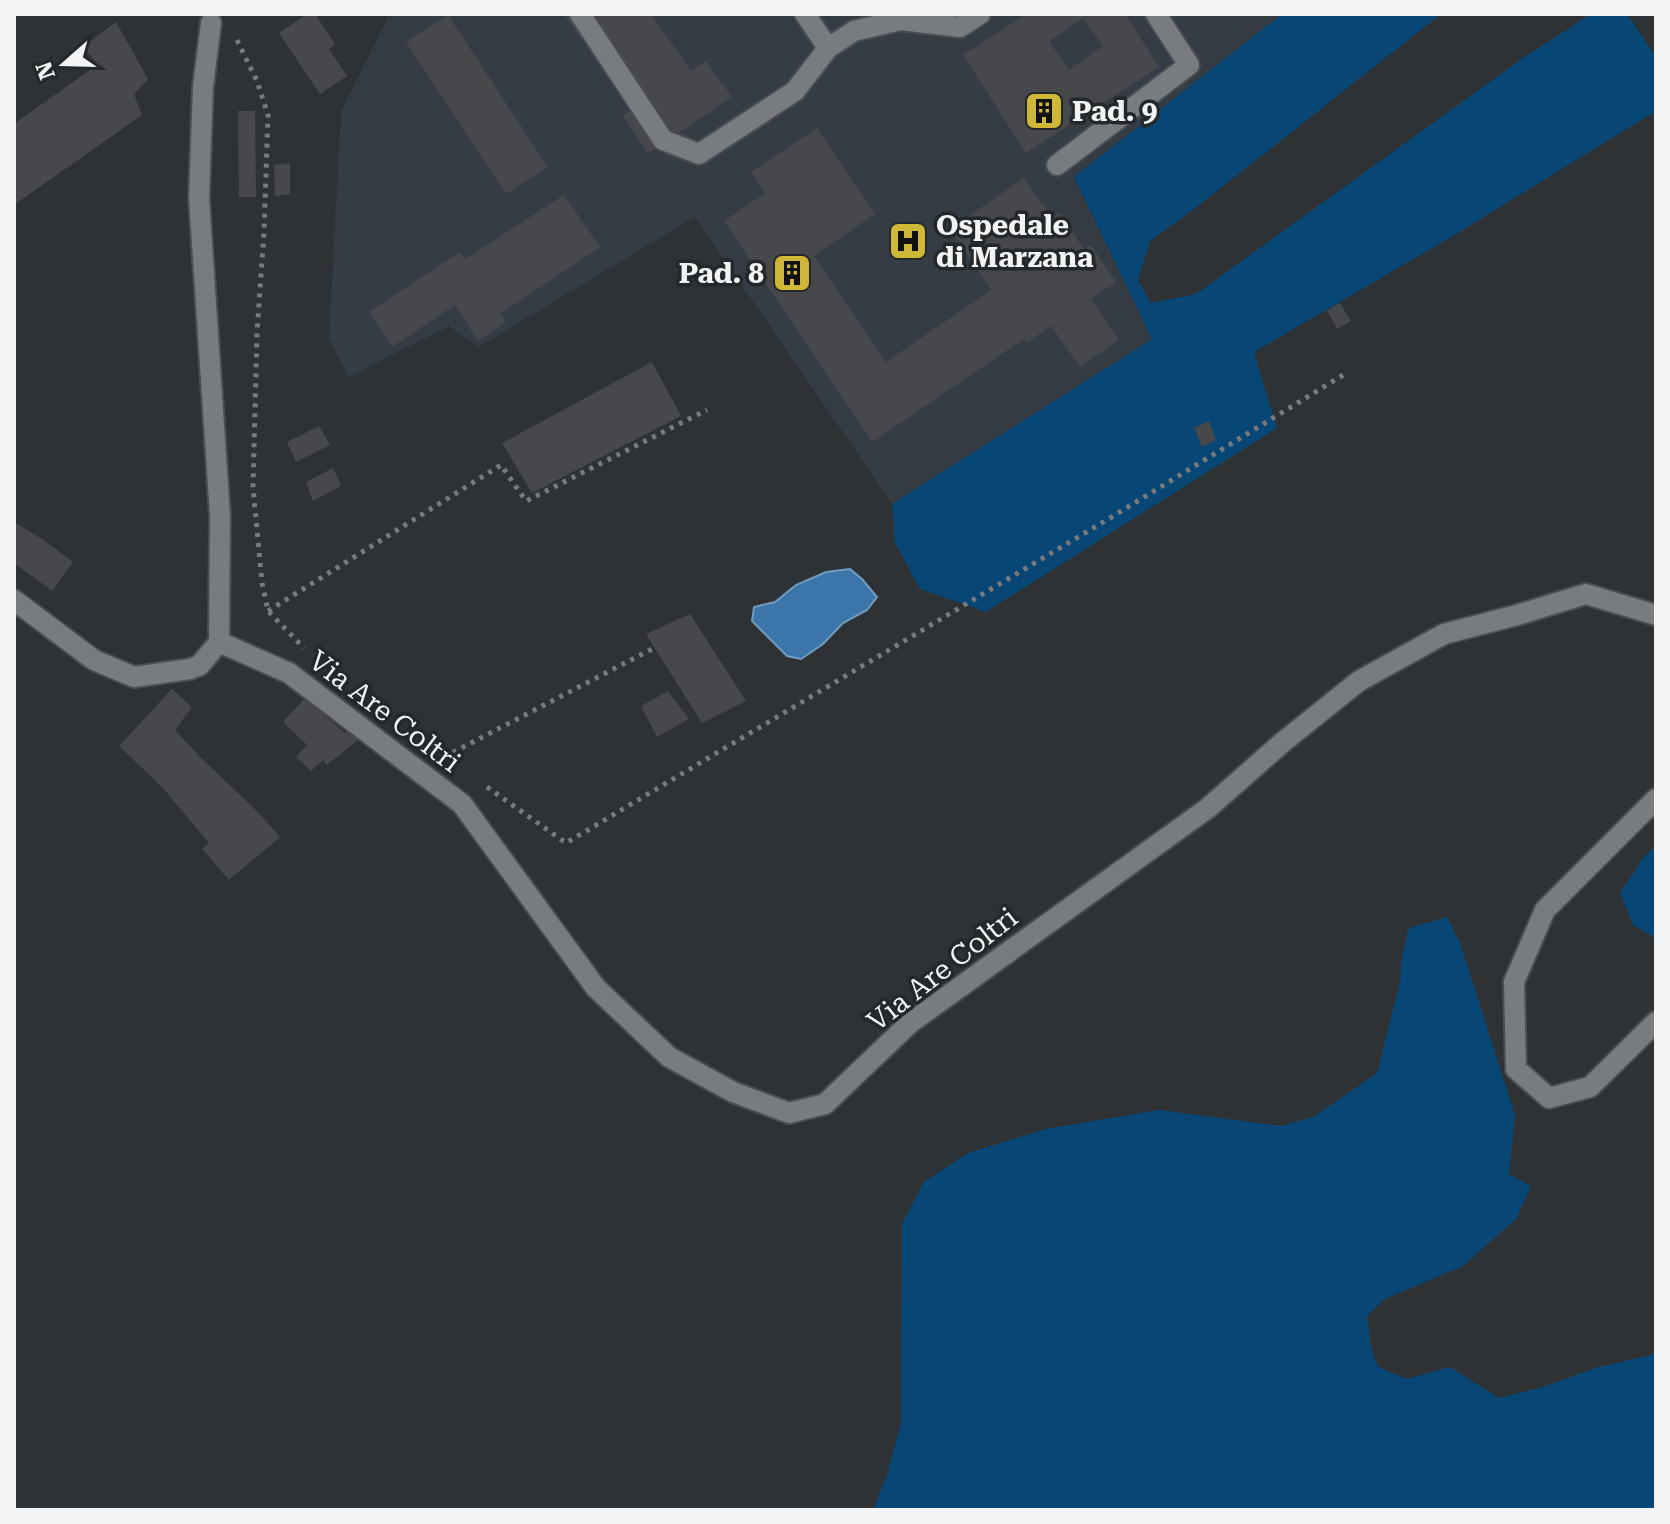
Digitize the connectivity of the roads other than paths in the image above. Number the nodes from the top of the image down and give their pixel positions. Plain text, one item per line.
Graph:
1 (580, 14) edge
2 (805, 14) edge
3 (980, 14) edge
4 (1156, 14) edge
5 (213, 17) edge
6 (828, 48) junction
7 (1057, 165) dead end
8 (14, 600) edge
9 (1656, 615) edge
10 (219, 642) junction
11 (1656, 799) edge
12 (1656, 1022) edge

1 - 6 street
2 - 6 street
3 - 6 street
4 - 7 street
5 - 10 street
8 - 10 street
9 - 10 street, Via Are Coltri
11 - 12 street

